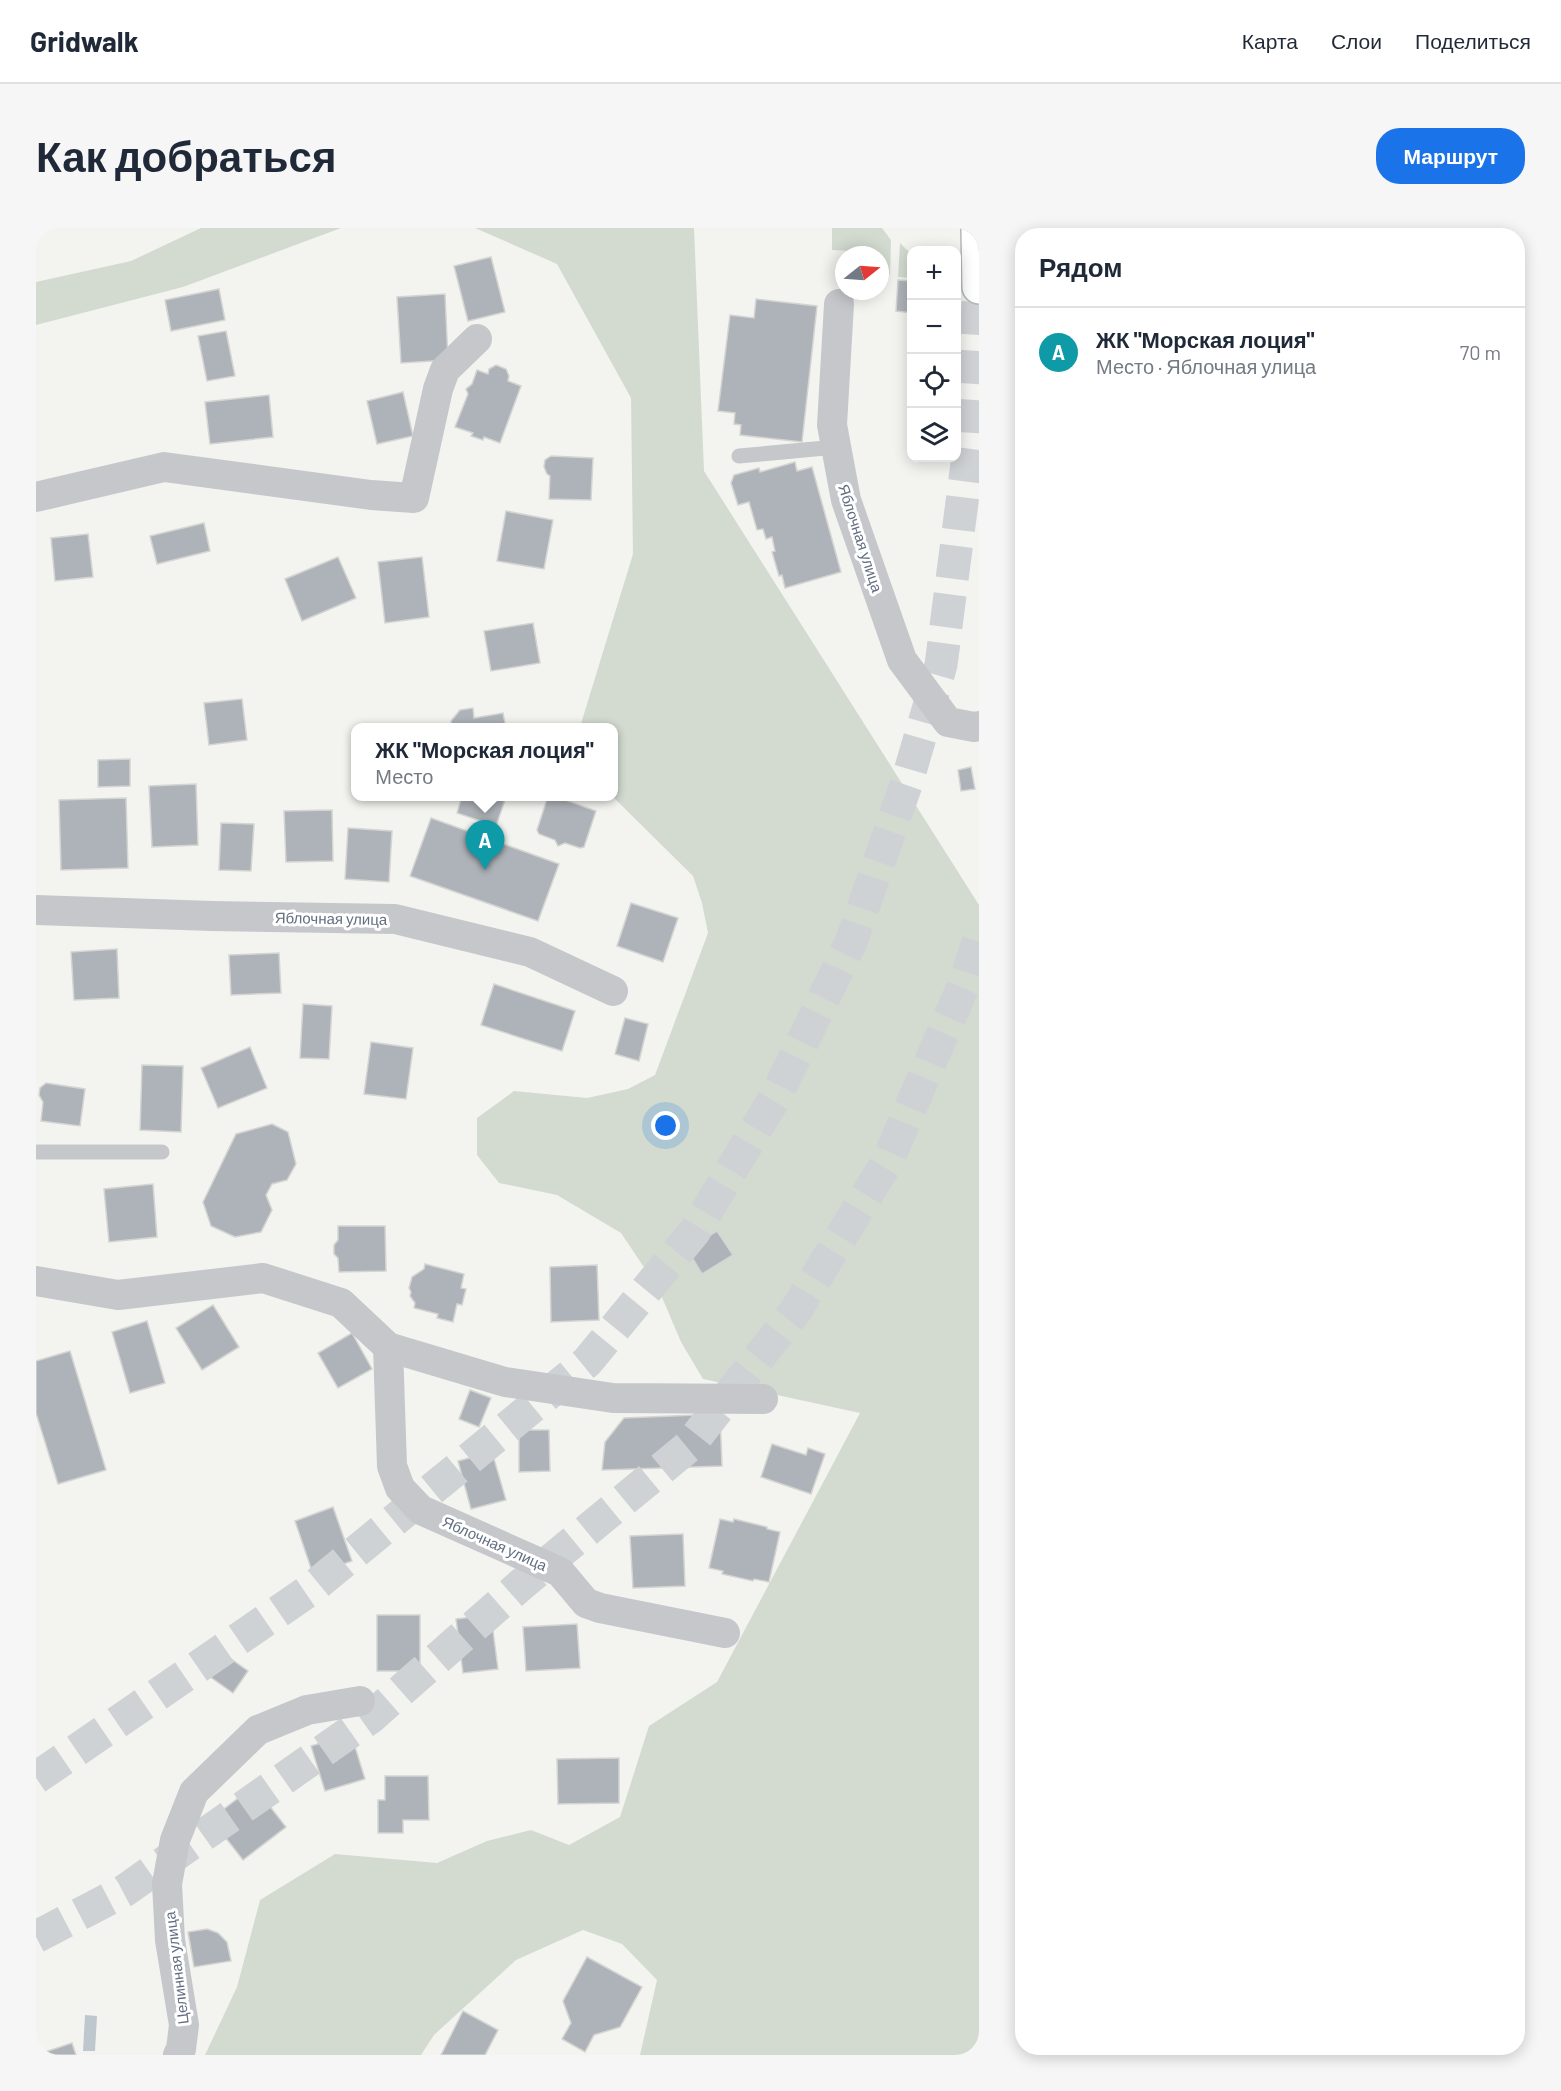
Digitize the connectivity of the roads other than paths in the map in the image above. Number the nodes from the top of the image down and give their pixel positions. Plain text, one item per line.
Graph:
1 (975, 231) edge
2 (979, 287) edge
3 (839, 304) dead end
4 (477, 339) dead end
5 (836, 447) junction
6 (739, 456) dead end
7 (36, 497) edge
8 (979, 726) edge
9 (36, 910) edge
10 (613, 992) dead end
11 (36, 1152) edge
12 (162, 1152) dead end
13 (36, 1281) edge
14 (388, 1347) junction
15 (764, 1399) dead end
16 (725, 1633) dead end
17 (360, 1701) dead end
18 (178, 2055) edge

1 - 2 main road
3 - 5 street, Яблочная улица
4 - 7 street
5 - 6 lane
5 - 8 street, Яблочная улица
9 - 10 street, Яблочная улица
11 - 12 lane
13 - 14 street
14 - 15 street
14 - 16 street, Яблочная улица
17 - 18 street, Целинная улица

